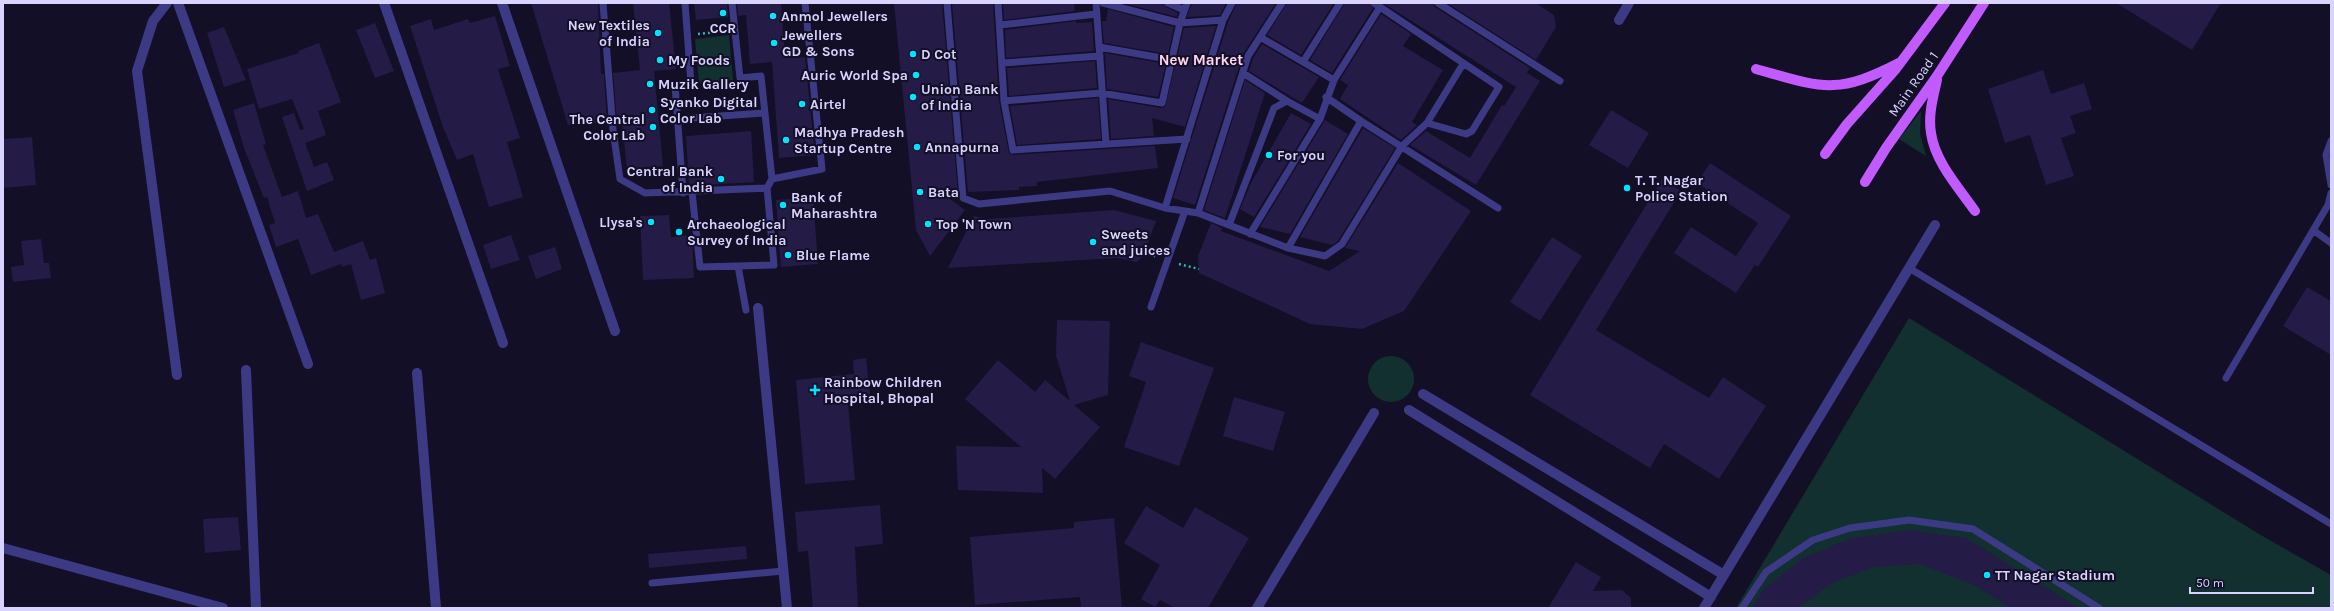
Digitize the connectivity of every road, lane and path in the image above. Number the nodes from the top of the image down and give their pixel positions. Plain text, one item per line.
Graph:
1 (167, 3) edge
2 (178, 3) edge
3 (384, 3) edge
4 (502, 3) edge
5 (603, 3) edge
6 (685, 3) edge
7 (732, 3) edge
8 (805, 3) edge
9 (947, 3) edge
10 (998, 3) edge
11 (1096, 3) edge
12 (1103, 3) edge
13 (1168, 3) edge
14 (1232, 3) edge
15 (1282, 3) edge
16 (1340, 3) edge
17 (1438, 3) edge
18 (1629, 3) edge
19 (1945, 3) edge
20 (1984, 3) edge
21 (1377, 5) edge
22 (1186, 6) edge
23 (1096, 14) junction
24 (1223, 20) junction
25 (1619, 20) dead end
26 (1180, 23) junction
27 (1000, 25) junction
28 (735, 30) junction
29 (688, 35) junction
30 (1260, 37) junction
31 (1099, 47) junction
32 (1100, 56) junction
33 (1173, 60) junction
34 (1902, 61) junction
35 (1303, 62) junction
36 (1003, 63) junction
37 (1464, 64) junction
38 (1756, 70) dead end
39 (1243, 73) junction
40 (1937, 76) junction
41 (1334, 80) junction
42 (1560, 81) dead end
43 (1101, 93) junction
44 (1326, 97) junction
45 (1004, 101) junction
46 (1287, 101) junction
47 (765, 113) junction
48 (677, 119) junction
49 (1320, 119) junction
50 (1361, 121) junction
51 (1427, 123) junction
52 (1187, 138) junction
53 (2331, 141) edge
54 (1106, 144) junction
55 (1402, 146) junction
56 (1824, 154) dead end
57 (772, 179) junction
58 (1865, 182) dead end
59 (2331, 185) edge
60 (767, 188) junction
61 (692, 192) junction
62 (683, 193) junction
63 (2331, 193) edge
64 (1165, 208) junction
65 (1498, 208) dead end
66 (1185, 211) junction
67 (1975, 211) dead end
68 (1198, 214) junction
69 (1229, 225) junction
70 (1935, 225) dead end
71 (2313, 230) junction
72 (1250, 234) junction
73 (2331, 243) edge
74 (1288, 248) junction
75 (738, 266) junction
76 (1909, 268) junction
77 (1151, 307) dead end
78 (758, 308) dead end
79 (746, 310) dead end
80 (614, 331) dead end
81 (503, 343) dead end
82 (308, 364) dead end
83 (246, 370) dead end
84 (417, 373) dead end
85 (177, 375) dead end
86 (2226, 378) dead end
87 (1423, 394) dead end
88 (1409, 410) dead end
89 (1374, 413) dead end
90 (2331, 524) edge
91 (3, 548) edge
92 (783, 571) junction
93 (1724, 575) junction
94 (652, 583) dead end
95 (1711, 597) junction
96 (223, 608) edge
97 (256, 608) edge
98 (436, 608) edge
99 (787, 608) edge
100 (1257, 608) edge
101 (1704, 608) edge
102 (1742, 608) edge
103 (2099, 608) edge

1 - 85 street
2 - 82 street
3 - 81 street
4 - 80 street
5 - 62 lane
6 - 29 lane
7 - 28 lane
8 - 57 lane
9 - 64 lane
10 - 27 lane
11 - 23 lane
12 - 26 lane
13 - 22 lane
14 - 24 lane
15 - 30 lane
16 - 35 lane
17 - 42 lane
18 - 25 street
19 - 34 main road, Main Road 1
20 - 40 main road, Main Road 1
21 - 37 lane
21 - 41 lane
22 - 26 lane
23 - 27 lane
23 - 31 lane
24 - 26 lane
24 - 52 lane
26 - 33 lane
27 - 36 lane
28 - 29 path
28 - 47 lane
29 - 48 lane
30 - 35 lane
30 - 39 lane
31 - 32 lane
31 - 33 lane
32 - 36 lane
32 - 43 lane
33 - 43 lane
34 - 38 main road
34 - 56 main road, Main Road 1
35 - 41 lane
36 - 45 lane
37 - 51 lane
37 - 51 lane
39 - 46 lane
39 - 68 lane
40 - 58 main road, Main Road 1
40 - 67 main road
41 - 44 lane
43 - 45 lane
43 - 54 lane
44 - 49 lane
44 - 50 lane
45 - 54 lane
46 - 49 lane
46 - 69 lane
47 - 48 lane
47 - 57 lane
48 - 62 lane
49 - 72 lane
50 - 55 lane
50 - 74 lane
51 - 55 lane
52 - 54 lane
52 - 64 lane
53 - 59 lane
55 - 65 lane
55 - 74 lane
57 - 60 lane
60 - 61 lane
60 - 75 lane
61 - 62 lane
61 - 75 lane
63 - 71 lane
64 - 66 lane
66 - 68 lane
66 - 77 lane
68 - 69 lane
69 - 72 lane
70 - 76 street
71 - 73 lane
71 - 86 lane
72 - 74 lane
75 - 79 lane
76 - 90 lane
76 - 93 street
78 - 92 street
83 - 97 street
84 - 98 street
87 - 93 street
88 - 95 street
89 - 100 street
91 - 96 street
92 - 94 lane
92 - 99 street
93 - 95 street
95 - 101 street
102 - 103 lane

